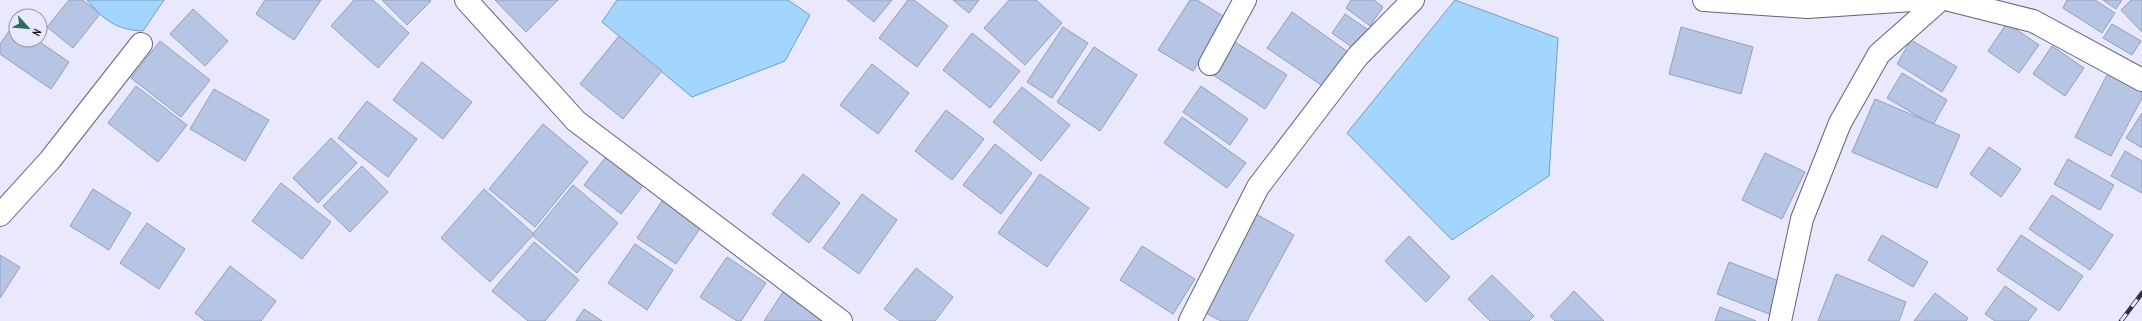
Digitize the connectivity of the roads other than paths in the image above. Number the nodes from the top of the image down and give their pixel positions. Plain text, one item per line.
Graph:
1 (466, 0) edge
2 (1245, 0) edge
3 (1413, 0) edge
4 (1704, 0) edge
5 (1913, 0) edge
6 (1940, 0) edge
7 (1950, 0) edge
8 (142, 44) dead end
9 (1210, 64) dead end
10 (2142, 80) edge
11 (0, 215) edge
12 (841, 321) edge
13 (1190, 321) edge
14 (1780, 321) edge

1 - 12 street
2 - 9 street
3 - 13 street
4 - 5 street
6 - 14 street
7 - 10 street
8 - 11 street

